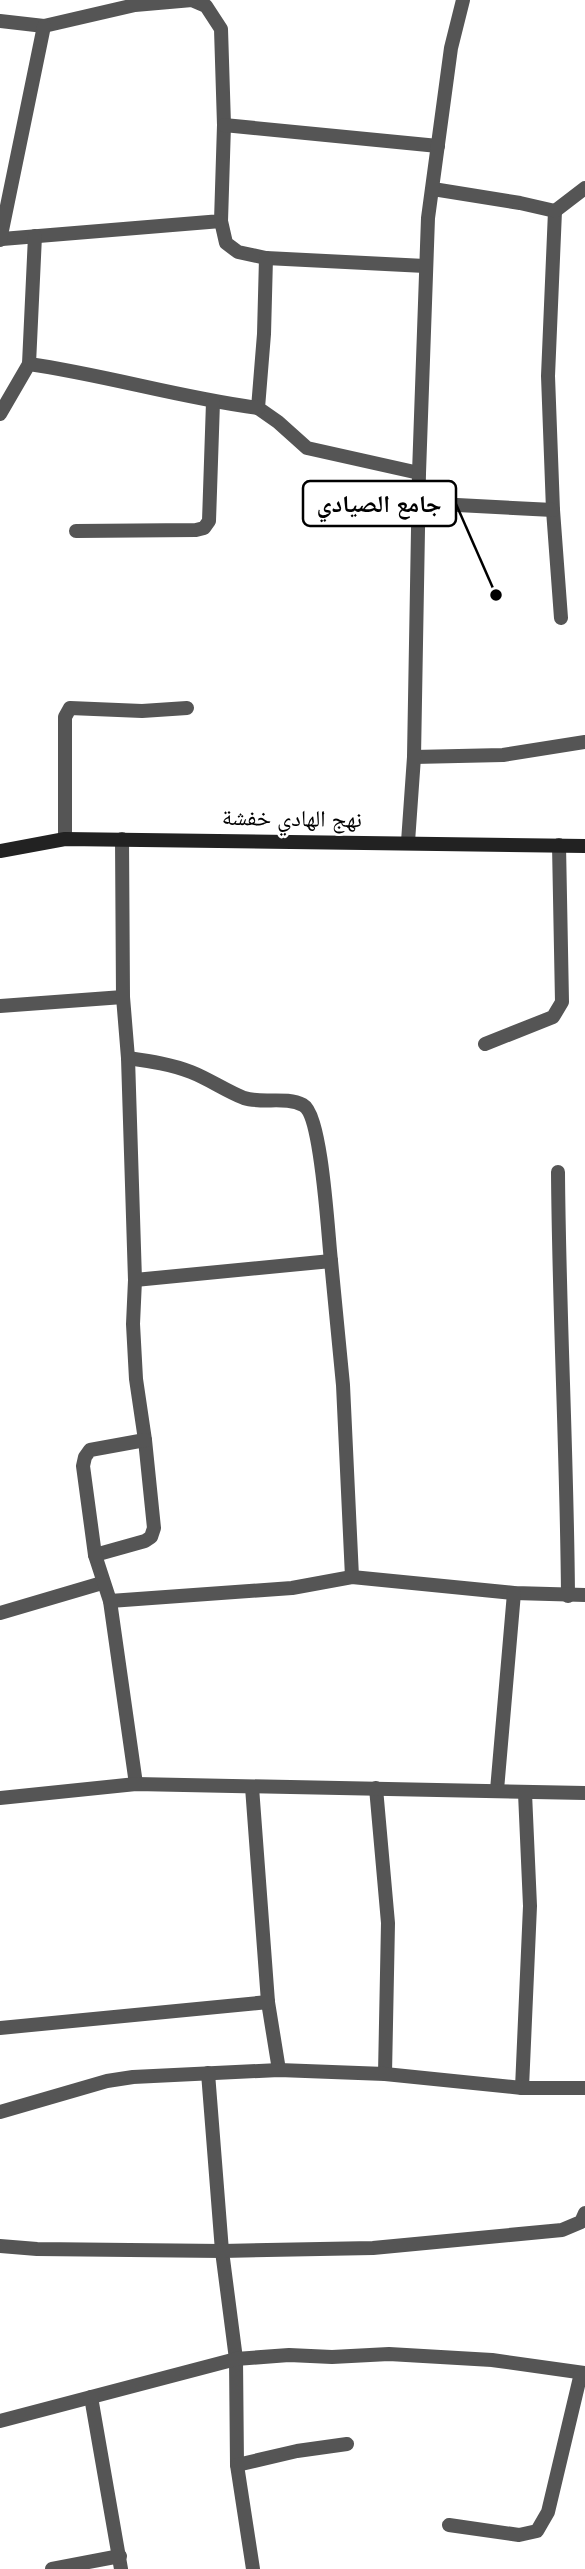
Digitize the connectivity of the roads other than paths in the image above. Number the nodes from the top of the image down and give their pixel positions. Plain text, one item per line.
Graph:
1 (463, 0) edge
2 (0, 21) edge
3 (44, 26) junction
4 (224, 125) junction
5 (438, 146) junction
6 (585, 188) edge
7 (433, 189) junction
8 (555, 211) junction
9 (221, 221) junction
10 (35, 236) junction
11 (1, 239) edge
12 (266, 258) junction
13 (425, 265) junction
14 (29, 364) junction
15 (213, 402) junction
16 (258, 408) junction
17 (0, 414) edge
18 (419, 473) junction
19 (419, 503) junction
20 (553, 510) junction
21 (76, 531) dead end
22 (561, 618) dead end
23 (187, 708) dead end
24 (585, 741) edge
25 (414, 757) junction
26 (65, 839) junction
27 (122, 839) junction
28 (408, 842) junction
29 (559, 845) junction
30 (585, 846) edge
31 (0, 850) edge
32 (123, 997) junction
33 (0, 1006) edge
34 (485, 1044) dead end
35 (128, 1058) junction
36 (558, 1172) dead end
37 (331, 1261) junction
38 (135, 1280) junction
39 (145, 1440) junction
40 (94, 1555) junction
41 (352, 1577) junction
42 (102, 1583) junction
43 (514, 1593) junction
44 (585, 1595) edge
45 (568, 1596) junction
46 (110, 1601) junction
47 (0, 1613) edge
48 (136, 1784) junction
49 (252, 1787) junction
50 (376, 1788) junction
51 (497, 1790) junction
52 (525, 1793) junction
53 (585, 1793) edge
54 (0, 1798) edge
55 (268, 2002) junction
56 (0, 2028) edge
57 (279, 2070) junction
58 (208, 2073) junction
59 (385, 2074) junction
60 (522, 2088) junction
61 (585, 2088) edge
62 (0, 2112) edge
63 (585, 2213) edge
64 (0, 2246) edge
65 (222, 2251) junction
66 (236, 2359) junction
67 (583, 2373) edge
68 (90, 2397) junction
69 (0, 2421) edge
70 (347, 2444) dead end
71 (237, 2465) junction
72 (449, 2525) dead end
73 (120, 2563) edge
74 (52, 2569) edge
75 (253, 2569) edge

1 - 5 street
2 - 3 street
3 - 4 street
3 - 11 street
4 - 5 street
4 - 9 street
5 - 7 street
6 - 8 street
7 - 8 street
7 - 13 street
8 - 20 street
9 - 10 street
9 - 12 street
10 - 11 street
10 - 14 street
12 - 13 street
12 - 16 street
13 - 18 street
14 - 15 street
14 - 17 street
15 - 16 street
15 - 21 street
16 - 18 street
18 - 19 street
19 - 20 street
19 - 25 street
20 - 22 street
23 - 26 street
24 - 25 street
25 - 28 street
26 - 27 main road, نهج الهادي خفشة
26 - 31 main road, نهج الهادي خفشة
27 - 28 main road, نهج الهادي خفشة
27 - 32 street
28 - 29 main road, نهج الهادي خفشة
29 - 30 main road, نهج الهادي خفشة
29 - 34 street
32 - 33 street
32 - 35 street
35 - 37 street
35 - 38 street
36 - 45 street
37 - 38 street
37 - 41 street
38 - 39 street
39 - 40 street
39 - 40 street
40 - 42 street
41 - 43 street
41 - 46 street
42 - 46 street
42 - 47 street
43 - 45 street
43 - 51 street
44 - 45 street
46 - 48 street
48 - 49 street
48 - 54 street
49 - 50 street
49 - 55 street
50 - 51 street
50 - 59 street
51 - 52 street
52 - 53 street
52 - 60 street
55 - 56 street
55 - 57 street
57 - 58 street
57 - 59 street
58 - 62 street
58 - 65 street
59 - 60 street
60 - 61 street
63 - 65 street
64 - 65 street
65 - 66 street
66 - 67 street
66 - 68 street
66 - 71 street
67 - 72 street
68 - 69 street
68 - 73 street
70 - 71 street
71 - 75 street
73 - 74 street

